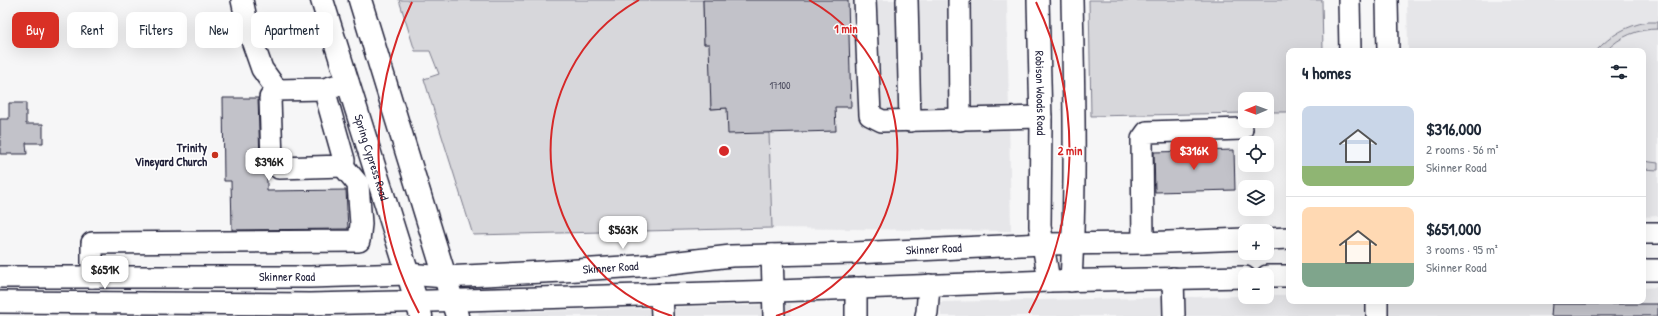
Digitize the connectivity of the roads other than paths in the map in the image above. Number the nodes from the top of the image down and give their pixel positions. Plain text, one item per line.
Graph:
1 (242, 0) edge
2 (322, 0) edge
3 (360, 0) edge
4 (865, 0) edge
5 (907, 0) edge
6 (959, 0) edge
7 (1038, 0) edge
8 (1072, 0) edge
9 (1349, 0) edge
10 (1387, 0) edge
11 (1350, 48) edge
12 (1388, 48) edge
13 (348, 82) junction
14 (324, 89) junction
15 (277, 90) junction
16 (1041, 117) junction
17 (960, 120) junction
18 (910, 121) junction
19 (1242, 129) dead end
20 (343, 166) junction
21 (1658, 232) edge
22 (1646, 233) edge
23 (1286, 238) edge
24 (1238, 239) edge
25 (1274, 239) edge
26 (1073, 243) junction
27 (1143, 243) junction
28 (1043, 244) junction
29 (772, 255) junction
30 (1646, 270) edge
31 (1658, 270) edge
32 (408, 274) junction
33 (1274, 276) edge
34 (1286, 276) edge
35 (0, 277) edge
36 (90, 277) junction
37 (445, 277) junction
38 (1238, 277) edge
39 (1173, 278) junction
40 (1071, 280) junction
41 (1049, 281) junction
42 (929, 285) junction
43 (856, 288) junction
44 (773, 291) junction
45 (661, 294) junction
46 (0, 302) edge
47 (88, 303) junction
48 (1377, 304) edge
49 (455, 308) edge
50 (418, 309) edge
51 (315, 310) edge
52 (662, 316) edge
53 (774, 316) edge
54 (856, 316) edge
55 (926, 316) edge
56 (1174, 316) edge
57 (1378, 316) edge

1 - 15 street
2 - 13 main road, Spring Cypress Road
3 - 37 main road
4 - 18 street
5 - 18 street
6 - 17 street
7 - 16 street, Robison Woods Road
8 - 26 street
9 - 11 street
10 - 12 street
13 - 14 street
13 - 32 main road, Spring Cypress Road
14 - 15 street
14 - 20 street
15 - 20 street
16 - 17 street
16 - 28 street, Robison Woods Road
17 - 18 street
19 - 27 street
20 - 36 street
21 - 22 street
23 - 25 street
24 - 27 street, Skinner Road
26 - 27 street, Skinner Road
26 - 28 street, Skinner Road
26 - 40 street
28 - 29 street, Skinner Road
28 - 41 street, Robison Woods Road
29 - 37 street, Skinner Road
29 - 44 street
30 - 31 street
32 - 36 street, Skinner Road
32 - 37 street, Skinner Road
32 - 50 main road, Spring Cypress Road
33 - 34 street
35 - 36 street, Skinner Road
36 - 47 street
37 - 49 main road
38 - 39 street
39 - 40 street
39 - 56 street
40 - 41 street
41 - 42 street
42 - 43 street
42 - 55 street
43 - 44 street
43 - 54 street
44 - 45 street
44 - 53 street
45 - 49 street
45 - 52 street
46 - 47 street
47 - 51 street
48 - 57 street
49 - 50 street
50 - 51 street

